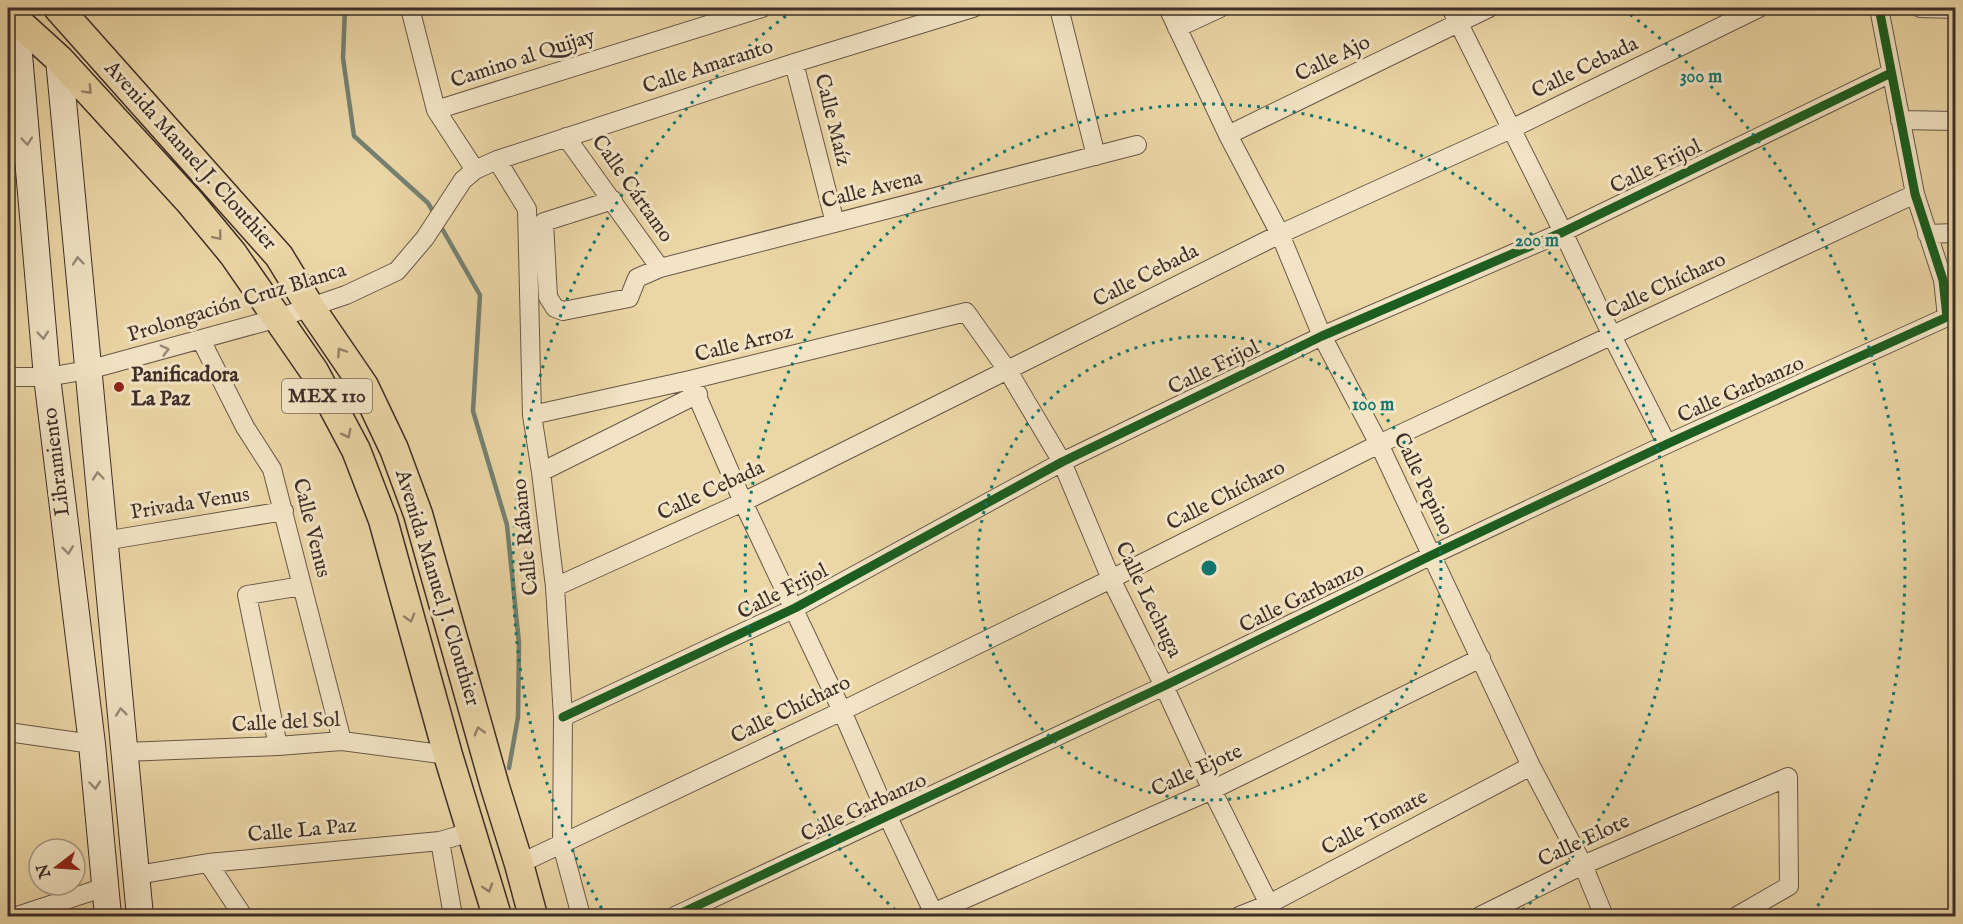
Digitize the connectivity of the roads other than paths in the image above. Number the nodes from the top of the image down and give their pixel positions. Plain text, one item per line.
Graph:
1 (58, 8) edge
2 (410, 8) edge
3 (762, 8) edge
4 (973, 8) edge
5 (1059, 8) edge
6 (1168, 8) edge
7 (1220, 8) edge
8 (1489, 8) edge
9 (1759, 8) edge
10 (1879, 8) edge
11 (1920, 8) edge
12 (1956, 9) edge
13 (16, 14) edge
14 (1455, 15) edge
15 (1177, 28) junction
16 (59, 59) junction
17 (794, 63) junction
18 (1891, 73) junction
19 (15, 84) edge
20 (436, 110) junction
21 (1900, 120) junction
22 (1956, 121) edge
23 (1511, 129) junction
24 (1228, 135) junction
25 (567, 137) junction
26 (1137, 145) dead end
27 (1096, 156) junction
28 (497, 160) junction
29 (469, 175) junction
30 (1915, 195) junction
31 (613, 200) junction
32 (835, 223) junction
33 (1563, 232) junction
34 (1956, 233) edge
35 (1280, 234) junction
36 (1927, 234) junction
37 (660, 268) junction
38 (310, 307) junction
39 (966, 312) joint
40 (278, 318) junction
41 (1322, 336) junction
42 (1612, 336) junction
43 (201, 340) junction
44 (88, 370) junction
45 (1008, 371) junction
46 (8, 377) edge
47 (47, 377) junction
48 (694, 387) junction
49 (532, 415) junction
50 (1379, 444) junction
51 (1667, 444) junction
52 (1062, 462) junction
53 (541, 472) junction
54 (743, 502) junction
55 (284, 511) junction
56 (104, 541) junction
57 (1432, 555) junction
58 (1111, 579) junction
59 (303, 586) junction
60 (555, 587) junction
61 (795, 608) junction
62 (1482, 658) junction
63 (1164, 686) junction
64 (842, 711) junction
65 (563, 717) junction
66 (8, 732) edge
67 (342, 741) junction
68 (92, 744) junction
69 (278, 747) junction
70 (125, 752) junction
71 (448, 755) junction
72 (1531, 766) junction
73 (1212, 790) junction
74 (888, 817) junction
75 (471, 832) junction
76 (440, 841) junction
77 (562, 845) junction
78 (515, 852) junction
79 (208, 863) junction
80 (1583, 865) junction
81 (137, 875) junction
82 (105, 887) junction
83 (1271, 910) edge
84 (931, 915) edge
85 (17, 916) edge
86 (108, 916) edge
87 (140, 916) edge
88 (243, 916) edge
89 (453, 916) edge
90 (497, 916) edge
91 (533, 916) edge
92 (581, 916) edge
93 (675, 916) edge
94 (1239, 916) edge
95 (1480, 916) edge
96 (1604, 916) edge
97 (1737, 916) edge

1 - 16 main road, Libramiento / MEX 110
1 - 38 main road, Avenida Manuel J. Clouthier / MEX 110
2 - 20 street
3 - 20 street, Camino al Quijay
4 - 17 street, Calle Amaranto
5 - 27 street
6 - 15 street, Calle Pepino
7 - 15 street
8 - 14 street, Calle Ajo
9 - 23 street, Calle Cebada
10 - 18 street
11 - 12 street
13 - 16 main road, Avenida Manuel J. Clouthier / MEX 110
13 - 19 main road, Libramiento
14 - 23 street
14 - 24 street, Calle Ajo
15 - 24 street, Calle Pepino
16 -> 40 main road, Avenida Manuel J. Clouthier / MEX 110
44 -> 16 main road, Libramiento
17 - 25 street, Calle Amaranto
17 - 32 street, Calle Maíz
18 - 21 street
18 - 33 street, Calle Frijol
19 -> 47 main road, Libramiento
20 - 29 street
21 - 22 street
21 - 30 street
23 - 33 street
23 - 35 street, Calle Cebada
24 - 35 street, Calle Pepino
25 - 28 street, Calle Amaranto
25 - 31 street, Calle Cártamo
26 - 27 street, Calle Avena
27 - 32 street, Calle Avena
28 - 29 street, Calle Amaranto
28 - 49 street, Calle Rábano
29 - 38 street, Prolongación Cruz Blanca
30 - 36 street
30 - 42 street, Calle Chícharo
31 - 37 street, Calle Cártamo
31 - 37 street, Calle Avena
32 - 37 street, Calle Avena
33 - 41 street, Calle Frijol
33 - 42 street
34 - 36 street
35 - 41 street, Calle Pepino
35 - 45 street, Calle Cebada
36 - 51 street, Calle Garbanzo
38 - 40 street, Prolongación Cruz Blanca
78 -> 38 main road, Avenida Manuel J. Clouthier / MEX 110
39 - 45 street, Calle Lechuga
39 - 48 street, Calle Arroz
40 - 43 street, Prolongación Cruz Blanca
40 -> 71 main road, Avenida Manuel J. Clouthier / MEX 110
41 - 50 street, Calle Pepino
41 - 52 street, Calle Frijol
42 - 50 street, Calle Chícharo
42 - 51 street
44 -> 43 street, Prolongación Cruz Blanca
43 - 55 street, Calle Venus
44 - 47 street, Prolongación Cruz Blanca
56 -> 44 main road, Libramiento
45 - 52 street, Calle Lechuga
45 - 54 street, Calle Cebada
46 - 47 street, Prolongación Cruz Blanca
47 -> 68 main road, Libramiento
48 - 49 street, Calle Arroz
48 - 53 street, Calle Arroz
48 - 54 street
49 - 53 street, Calle Rábano
50 - 57 street, Calle Pepino
50 - 58 street, Calle Chícharo
51 - 57 street, Calle Garbanzo
52 - 58 street, Calle Lechuga
52 - 61 street, Calle Frijol
53 - 60 street, Calle Rábano
54 - 60 street, Calle Cebada
54 - 61 street
55 - 56 street, Privada Venus
55 - 59 street, Calle Venus
70 -> 56 main road, Libramiento
57 - 62 street, Calle Pepino
57 - 63 street, Calle Garbanzo
58 - 63 street, Calle Lechuga
58 - 64 street, Calle Chícharo
59 - 67 street, Calle Venus
59 - 69 street
60 - 65 street, Calle Rábano
61 - 64 street
61 - 65 street, Calle Frijol
62 - 72 street, Calle Pepino
62 - 73 street, Calle Ejote
63 - 73 street, Calle Lechuga
63 - 74 street, Calle Garbanzo
64 - 74 street
64 - 77 street, Calle Chícharo
65 - 77 street, Calle Rábano
66 - 68 street
67 - 69 street, Calle del Sol
67 - 71 street, Calle del Sol
68 -> 82 main road, Libramiento
69 - 70 street, Calle del Sol
70 - 81 main road, Libramiento
71 - 75 main road, Avenida Manuel J. Clouthier / MEX 110
72 - 80 street, Calle Pepino
72 - 83 street, Calle Tomate
73 - 83 street, Calle Lechuga
73 - 84 street, Calle Ejote
74 - 84 street
74 - 93 street, Calle Garbanzo
75 - 76 street, Calle La Paz
75 -> 90 main road, Avenida Manuel J. Clouthier / MEX 110
76 - 79 street, Calle La Paz
76 - 89 street
77 - 78 street, Calle Chícharo
77 - 92 street, Calle Rábano
78 - 91 main road, Avenida Manuel J. Clouthier / MEX 110
79 - 81 street, Calle La Paz
79 - 88 street
80 - 95 street, Calle Elote
80 - 96 street, Calle Pepino
80 - 97 street, Calle Elote
81 - 87 main road, Libramiento
82 - 85 street
82 - 86 main road, Libramiento
83 - 94 street, Calle Tomate

